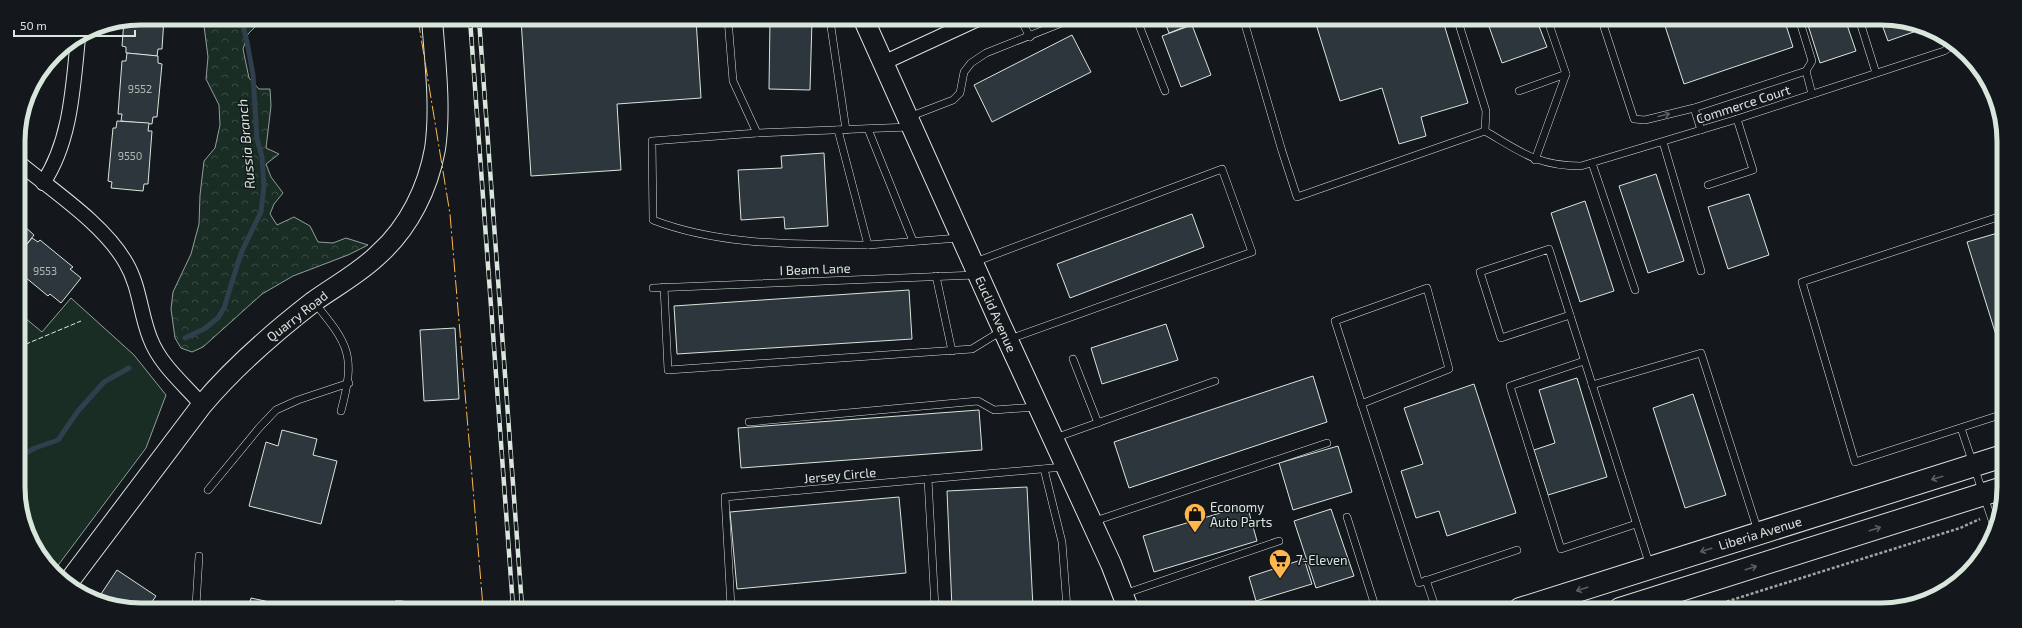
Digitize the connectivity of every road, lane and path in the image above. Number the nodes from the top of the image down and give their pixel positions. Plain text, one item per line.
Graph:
1 (432, 25) edge
2 (728, 25) edge
3 (831, 25) edge
4 (866, 25) edge
5 (965, 25) edge
6 (1024, 25) edge
7 (1058, 25) edge
8 (1139, 25) edge
9 (1245, 25) edge
10 (1459, 25) edge
11 (1549, 25) edge
12 (1603, 25) edge
13 (1801, 25) edge
14 (1861, 25) edge
15 (1030, 37) junction
16 (77, 43) edge
17 (1949, 47) edge
18 (883, 62) junction
19 (1806, 71) junction
20 (1876, 73) junction
21 (1566, 74) junction
22 (1165, 91) dead end
23 (1519, 91) dead end
24 (1812, 94) junction
25 (1694, 108) junction
26 (1737, 119) junction
27 (910, 123) junction
28 (868, 129) junction
29 (838, 130) junction
30 (846, 130) junction
31 (1701, 130) junction
32 (1485, 131) junction
33 (757, 133) junction
34 (1664, 142) junction
35 (1535, 160) junction
36 (1592, 163) junction
37 (25, 168) edge
38 (43, 183) junction
39 (1708, 185) dead end
40 (1997, 217) edge
41 (961, 238) junction
42 (913, 241) junction
43 (868, 245) junction
44 (975, 268) junction
45 (1701, 271) dead end
46 (936, 276) junction
47 (664, 287) junction
48 (653, 288) dead end
49 (1635, 290) dead end
50 (313, 302) junction
51 (1570, 315) junction
52 (1005, 335) junction
53 (952, 351) junction
54 (1073, 359) dead end
55 (1584, 361) junction
56 (1215, 381) dead end
57 (349, 383) junction
58 (1592, 385) junction
59 (1361, 404) junction
60 (202, 405) junction
61 (1038, 406) junction
62 (341, 411) dead end
63 (1997, 416) edge
64 (749, 422) dead end
65 (1098, 422) junction
66 (1961, 428) junction
67 (1053, 438) junction
68 (1327, 442) dead end
69 (1997, 458) edge
70 (1974, 466) junction
71 (1066, 467) junction
72 (1044, 469) junction
73 (928, 479) junction
74 (208, 490) dead end
75 (1992, 492) edge
76 (1994, 513) edge
77 (1347, 517) dead end
78 (1092, 523) junction
79 (1636, 524) junction
80 (1960, 528) dead end
81 (1758, 533) junction
82 (1279, 541) dead end
83 (1517, 550) dead end
84 (199, 556) dead end
85 (1650, 567) junction
86 (71, 579) edge
87 (1426, 580) junction
88 (1126, 601) edge
89 (196, 603) edge
90 (731, 603) edge
91 (934, 603) edge
92 (1067, 603) edge
93 (1374, 603) edge
94 (1434, 603) edge
95 (1539, 603) edge
96 (1647, 603) edge
97 (1722, 603) edge

1 - 50 street, Quarry Road
2 - 33 lane
3 - 30 lane
4 - 18 street, Euclid Avenue
5 - 18 street
6 - 15 lane
7 - 15 lane
8 - 22 lane
9 - 32 lane
10 - 32 lane
11 - 21 lane
12 -> 25 lane
13 - 19 lane
14 - 20 lane
15 - 27 lane
16 - 38 street
17 - 20 lane, Commerce Court
18 - 27 street, Euclid Avenue
19 - 24 lane
19 - 25 lane
20 - 24 lane, Commerce Court
21 - 23 lane
21 - 35 lane
24 - 26 lane, Commerce Court
25 - 31 lane
26 - 31 lane, Commerce Court
26 - 39 lane
27 - 28 lane
27 - 41 street, Euclid Avenue
28 - 30 lane
28 - 42 lane
29 - 30 lane
29 - 33 lane
29 - 43 lane
31 - 34 lane, Commerce Court
32 - 35 lane, Commerce Court
33 - 43 lane
34 - 36 lane, Commerce Court
34 - 45 lane
35 - 36 lane, Commerce Court
36 - 49 lane
37 - 38 street
38 - 60 street
40 - 66 lane
41 - 42 lane
41 - 44 street, Euclid Avenue
42 - 43 lane
44 - 46 lane, I Beam Lane
44 - 52 street, Euclid Avenue
44 - 52 lane, I Beam Lane
46 - 47 lane, I Beam Lane
46 - 53 lane
47 - 48 lane, I Beam Lane
47 - 53 lane
50 - 57 lane
50 - 60 street, Quarry Road
51 - 51 lane
51 - 55 lane
52 - 53 lane
52 - 61 street, Euclid Avenue
54 - 65 lane
55 - 58 lane
55 - 79 lane
56 - 65 lane
57 - 62 lane
57 - 74 lane
58 - 79 lane
58 - 81 lane
59 - 59 lane
59 - 87 lane
60 - 86 street, Quarry Road
61 - 64 lane
61 - 67 street, Euclid Avenue
63 - 66 lane
65 - 67 lane
66 - 70 lane
67 - 71 street, Euclid Avenue
68 - 78 lane
69 - 70 highway, Liberia Avenue
70 - 75 lane
70 -> 81 highway, Liberia Avenue
71 - 72 lane, Jersey Circle
71 - 78 street, Euclid Avenue
72 - 73 lane, Jersey Circle
72 - 92 lane
73 - 90 lane, Jersey Circle
73 - 91 lane
75 - 76 lane
96 -> 75 highway
77 - 93 lane
78 - 88 street, Euclid Avenue
79 - 85 lane
80 - 97 path
81 -> 85 highway, Liberia Avenue
82 - 88 lane
83 - 87 lane
84 - 89 lane
85 -> 95 highway, Liberia Avenue
87 - 94 lane

